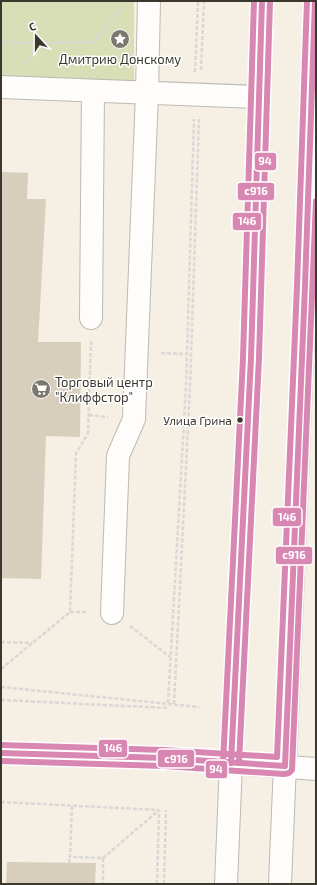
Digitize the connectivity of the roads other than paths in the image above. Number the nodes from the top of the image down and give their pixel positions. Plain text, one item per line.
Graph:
1 (149, 1) edge
2 (262, 1) edge
3 (315, 1) edge
4 (1, 88) edge
5 (93, 91) junction
6 (147, 93) junction
7 (259, 97) junction
8 (91, 318) road end
9 (112, 613) road end
10 (1, 753) edge
11 (231, 763) junction
12 (285, 766) junction
13 (316, 769) edge
14 (226, 884) edge
15 (280, 884) edge

1 - 6 street
2 - 7 street
3 - 12 street
4 - 5 street
5 - 6 street
5 - 8 street
6 - 7 street
6 - 9 street
7 - 11 street
10 - 11 street
11 - 12 street
11 - 14 street
12 - 13 street
12 - 15 street

